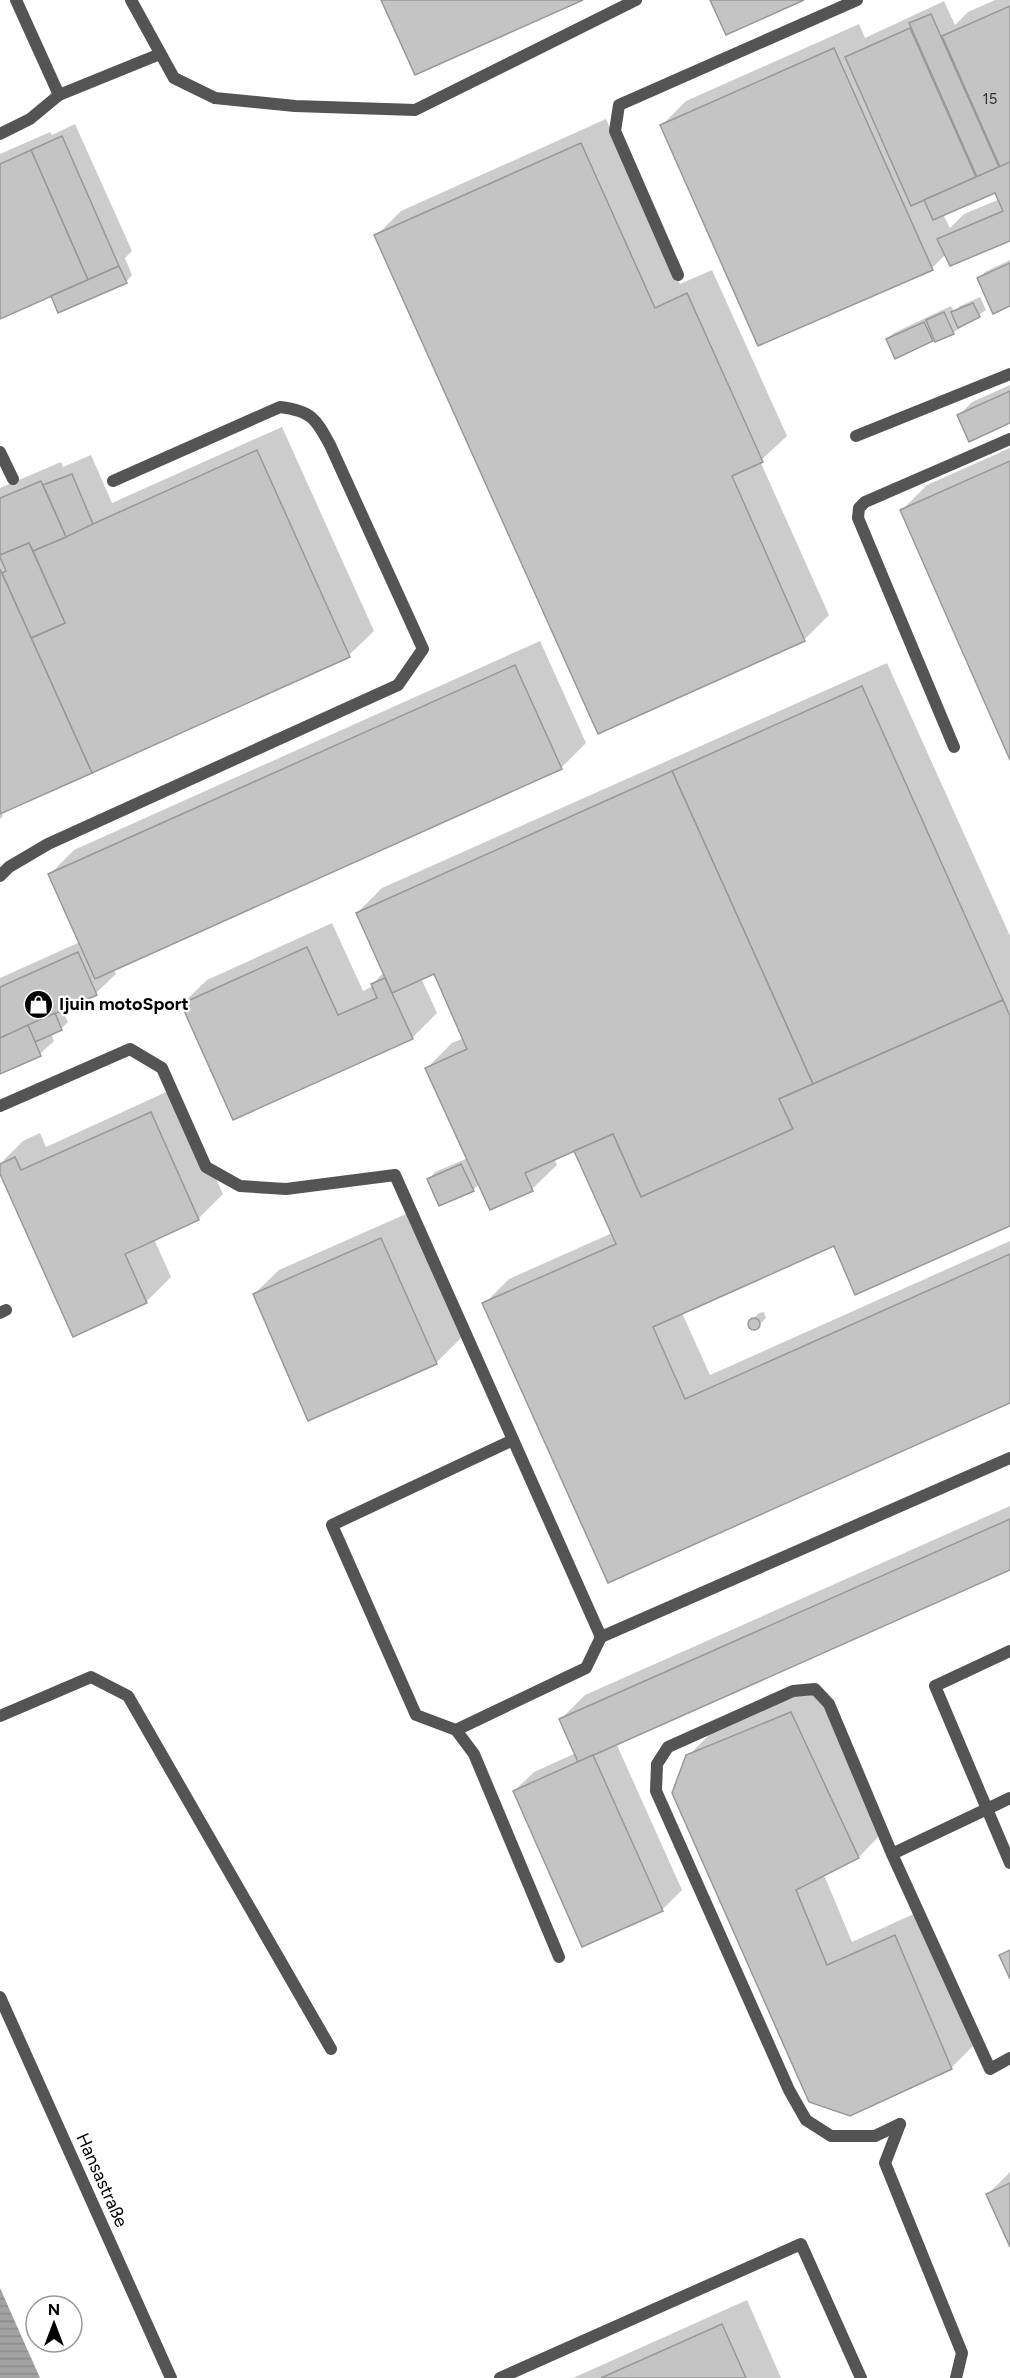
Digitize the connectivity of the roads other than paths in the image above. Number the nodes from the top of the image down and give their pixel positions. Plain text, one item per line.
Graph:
1 (16, 0) edge
2 (131, 0) edge
3 (636, 0) edge
4 (857, 0) edge
5 (160, 54) junction
6 (59, 95) junction
7 (0, 134) edge
8 (678, 275) dead end
9 (1010, 374) edge
10 (856, 436) dead end
11 (1010, 438) edge
12 (0, 452) edge
13 (13, 479) dead end
14 (112, 481) dead end
15 (954, 747) dead end
16 (0, 876) edge
17 (0, 1106) edge
18 (513, 1440) junction
19 (1010, 1458) edge
20 (601, 1637) junction
21 (1010, 1651) edge
22 (0, 1716) edge
23 (456, 1730) junction
24 (1010, 1798) edge
25 (987, 1809) junction
26 (891, 1854) junction
27 (1010, 1863) edge
28 (559, 1957) dead end
29 (0, 1997) edge
30 (331, 2049) dead end
31 (1010, 2058) edge
32 (171, 2378) edge
33 (500, 2378) edge
34 (861, 2378) edge
35 (956, 2378) edge

1 - 6 street
2 - 5 street
3 - 5 street
4 - 8 street
5 - 6 street
6 - 7 street
9 - 10 street
11 - 15 street
12 - 13 street
14 - 16 street
17 - 18 street
18 - 20 street
18 - 23 street
19 - 20 street
20 - 23 street
21 - 25 street
22 - 30 street
23 - 28 street
24 - 25 street
25 - 26 street
25 - 27 street
26 - 31 street
26 - 35 street
29 - 32 street, Hansastraße
33 - 34 street

